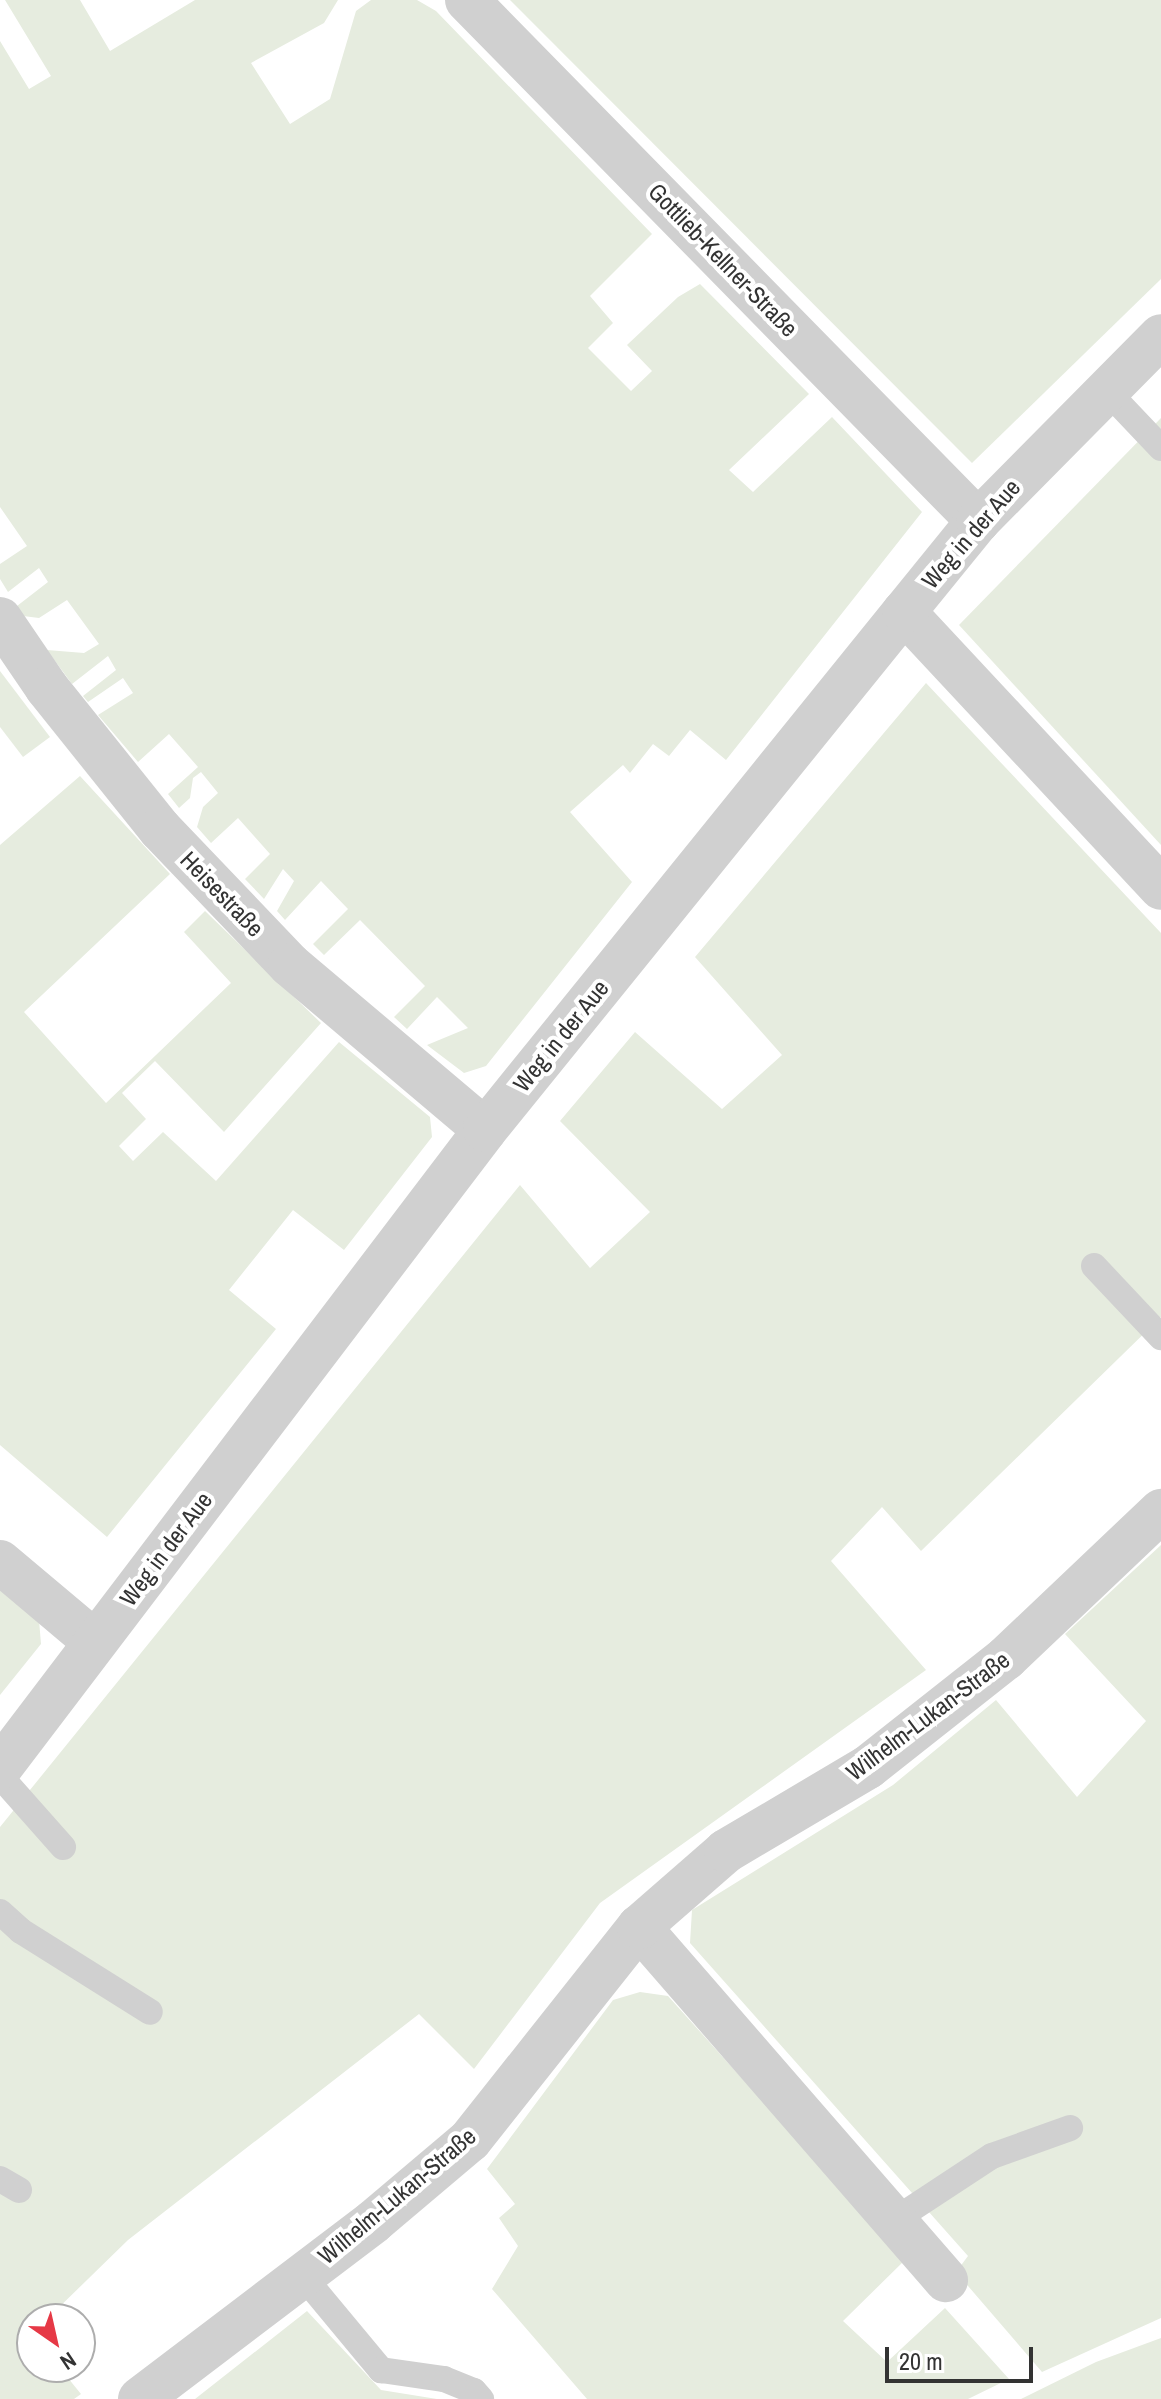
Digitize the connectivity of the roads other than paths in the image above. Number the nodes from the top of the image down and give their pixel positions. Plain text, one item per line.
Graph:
1 (467, 0) edge
2 (1161, 336) edge
3 (1106, 390) junction
4 (1161, 448) edge
5 (978, 521) junction
6 (904, 612) junction
7 (0, 619) edge
8 (1161, 888) edge
9 (485, 1130) junction
10 (1094, 1266) dead end
11 (1161, 1337) edge
12 (1161, 1511) edge
13 (0, 1562) edge
14 (95, 1642) junction
15 (0, 1768) edge
16 (0, 1776) edge
17 (63, 1847) dead end
18 (0, 1912) edge
19 (639, 1927) junction
20 (150, 2012) dead end
21 (1070, 2128) dead end
22 (893, 2221) junction
23 (302, 2275) junction
24 (946, 2280) dead end
25 (140, 2399) edge
26 (481, 2399) edge

1 - 5 street, Gottlieb-Kellner-Straße
2 - 3 street, Weg in der Aue
3 - 4 lane
3 - 5 street, Weg in der Aue
5 - 6 street, Weg in der Aue
6 - 8 street
6 - 9 street, Weg in der Aue
7 - 9 street, Heisestraße
9 - 14 street, Weg in der Aue
10 - 11 lane
12 - 19 street, Wilhelm-Lukan-Straße
13 - 14 street
14 - 15 street, Weg in der Aue
16 - 17 lane
18 - 20 lane
19 - 22 street
19 - 23 street, Wilhelm-Lukan-Straße
21 - 22 lane
22 - 24 street
23 - 25 street, Wilhelm-Lukan-Straße
23 - 26 lane, Wilhelm-Lukan-Straße

